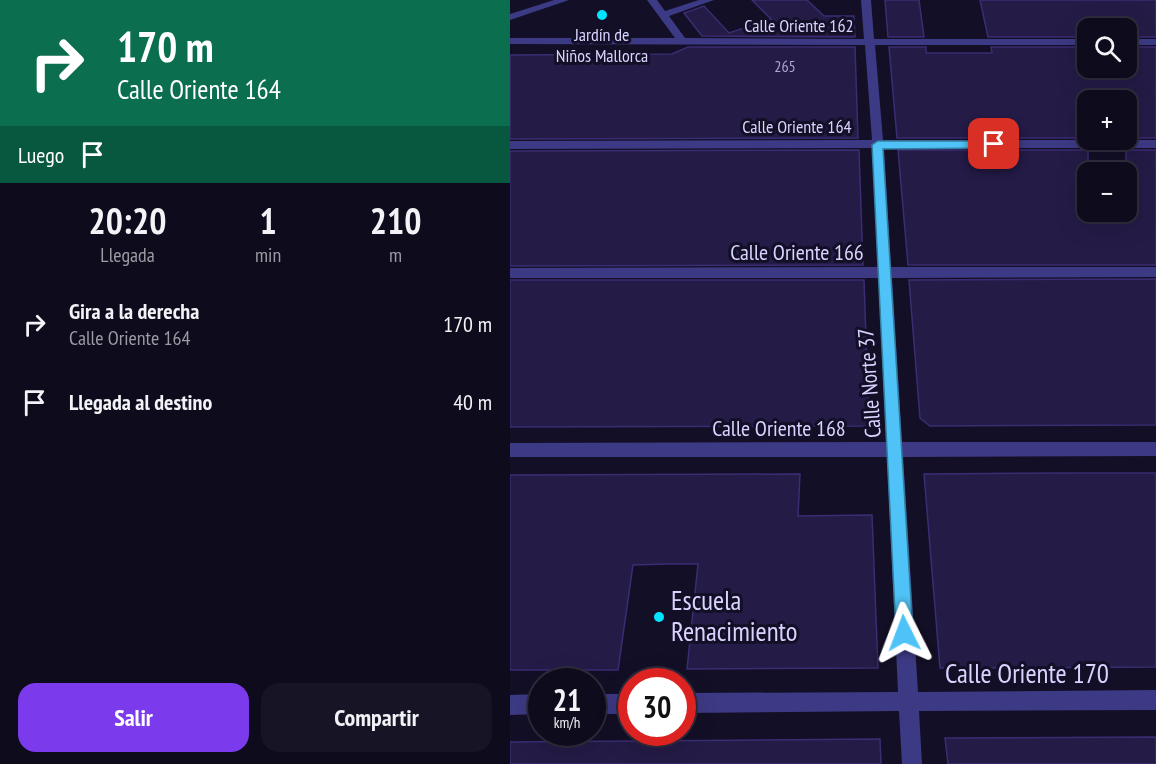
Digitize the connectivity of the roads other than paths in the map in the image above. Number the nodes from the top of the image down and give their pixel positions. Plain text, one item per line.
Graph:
1 (564, 0) edge
2 (652, 0) edge
3 (709, 0) edge
4 (866, 0) edge
5 (664, 14) junction
6 (510, 17) edge
7 (510, 41) edge
8 (683, 42) junction
9 (868, 42) junction
10 (1077, 42) edge
11 (1137, 42) edge
12 (1156, 42) edge
13 (1156, 144) edge
14 (510, 145) edge
15 (878, 145) junction
16 (510, 273) edge
17 (885, 273) junction
18 (1156, 273) edge
19 (1156, 449) edge
20 (510, 450) edge
21 (896, 450) junction
22 (1156, 700) edge
23 (908, 702) junction
24 (696, 703) edge
25 (528, 704) edge
26 (510, 705) edge
27 (912, 764) edge

1 - 6 street
2 - 5 street
3 - 5 street
4 - 9 street, Calle Norte 37
5 - 8 street
7 - 8 street, Calle Oriente 162
8 - 9 street, Calle Oriente 162
9 - 10 street, Calle Oriente 162
9 - 15 street, Calle Norte 37
11 - 12 street
13 - 15 street, Calle Oriente 164
14 - 15 street, Calle Oriente 164
15 - 17 street, Calle Norte 37
16 - 17 street, Calle Oriente 166
17 - 18 street, Calle Oriente 166
17 - 21 street, Calle Norte 37
19 - 21 street, Calle Oriente 168
20 - 21 street, Calle Oriente 168
21 - 23 street, Calle Norte 37
22 - 23 street, Calle Oriente 170
23 - 24 street, Calle Oriente 170
23 - 27 street, Calle Norte 37
25 - 26 street

